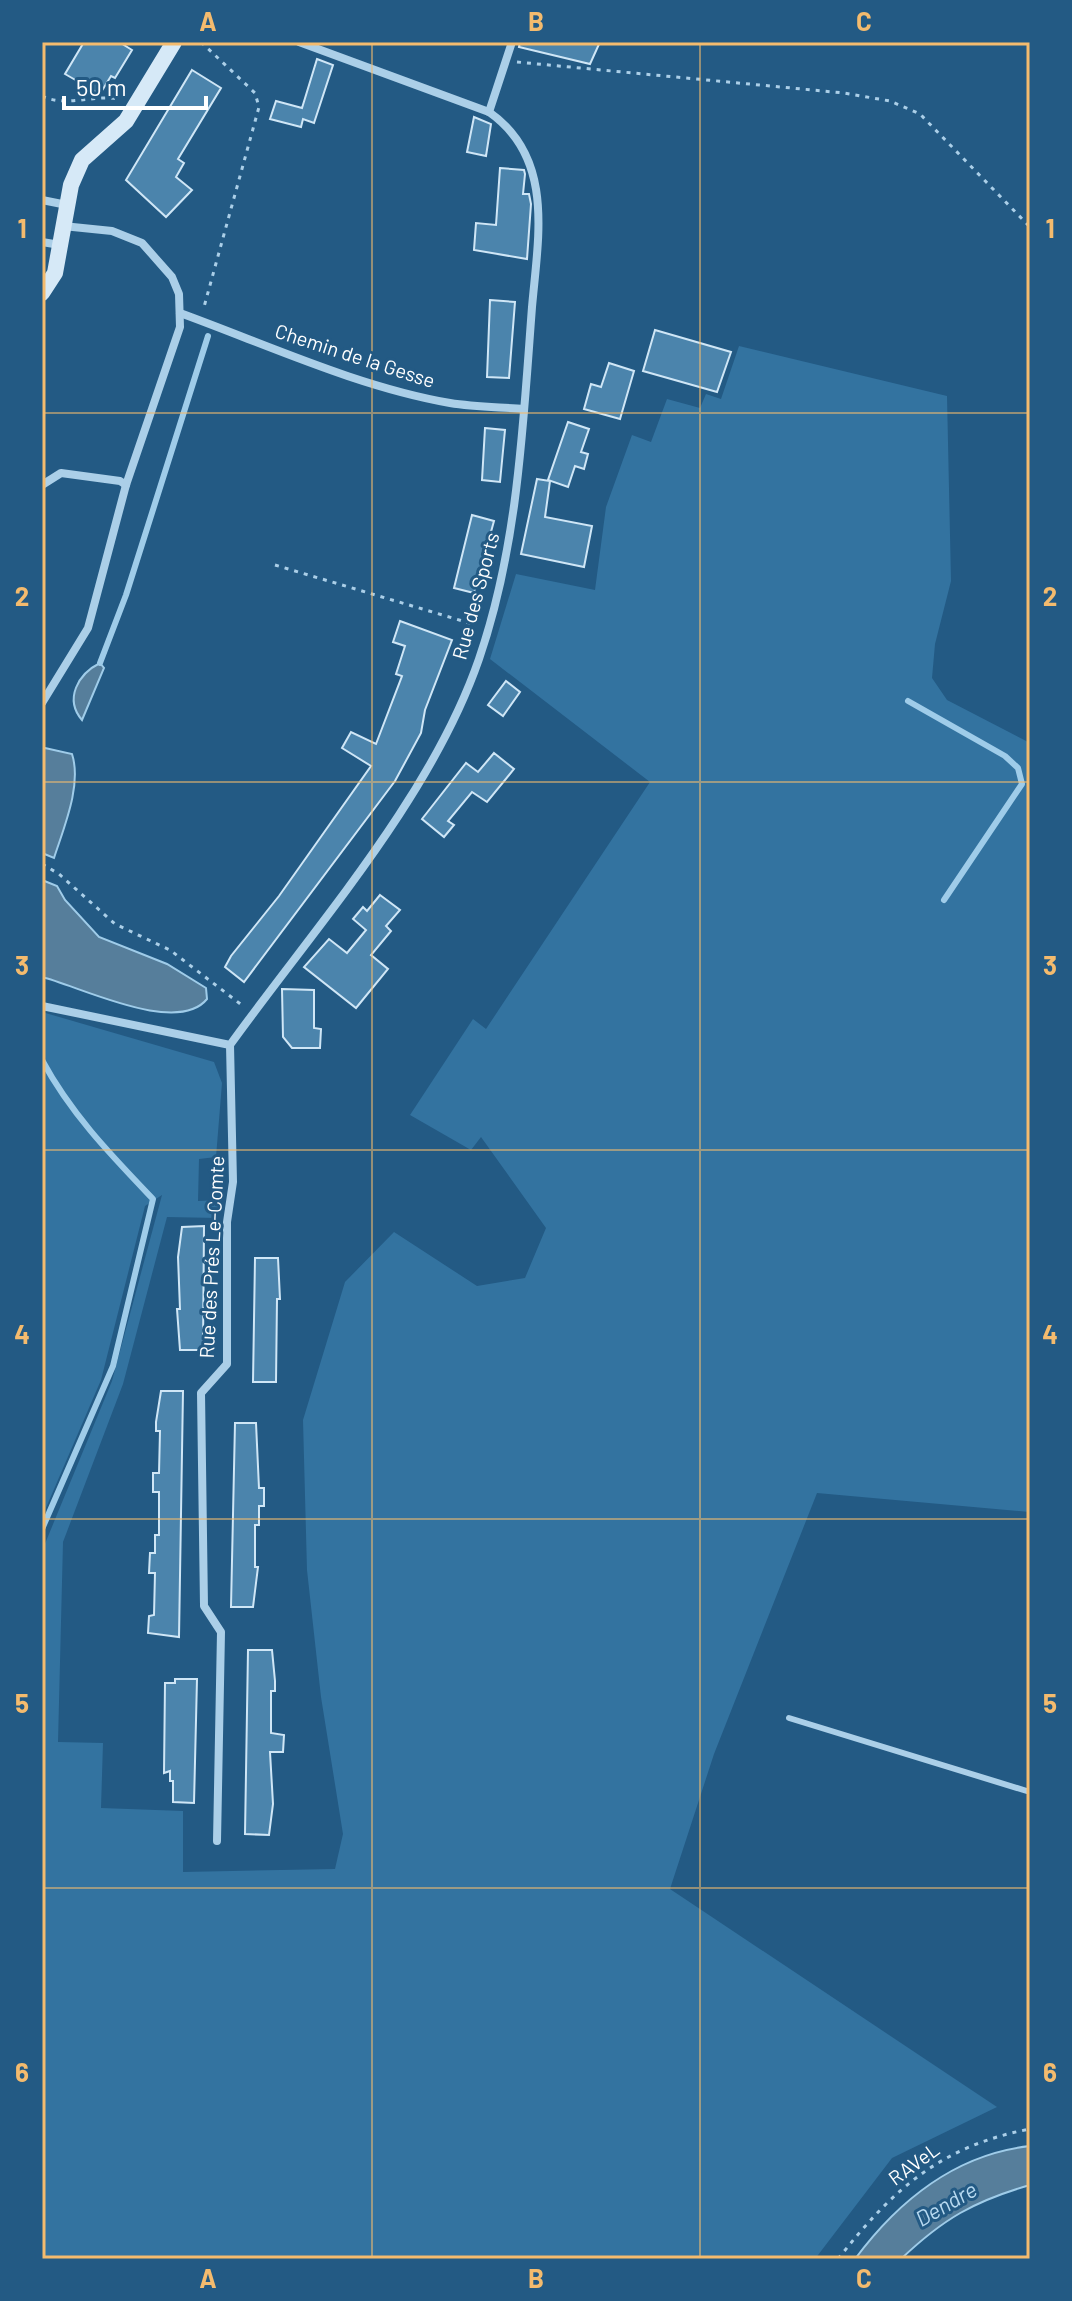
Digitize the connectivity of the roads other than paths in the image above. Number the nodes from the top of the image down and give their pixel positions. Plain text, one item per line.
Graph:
1 (174, 42) edge
2 (299, 42) edge
3 (512, 42) edge
4 (489, 112) junction
5 (42, 200) edge
6 (67, 205) junction
7 (63, 226) junction
8 (42, 242) edge
9 (60, 245) junction
10 (42, 293) edge
11 (180, 313) junction
12 (524, 409) junction
13 (42, 485) edge
14 (126, 485) junction
15 (42, 703) edge
16 (42, 1006) edge
17 (230, 1045) junction
18 (789, 1718) dead end
19 (1030, 1792) edge
20 (217, 1841) dead end

1 - 6 main road
2 - 4 street, Rue des Sports
3 - 4 street
4 - 12 street, Rue des Sports
5 - 6 street
6 - 7 main road
7 - 9 main road
7 - 11 street
8 - 9 street
9 - 10 main road
11 - 12 street, Chemin de la Gesse
11 - 14 street
12 - 17 street, Rue des Sports
13 - 14 street
14 - 15 street
16 - 17 street
17 - 20 street, Rue des Prés Le-Comte
18 - 19 lane

